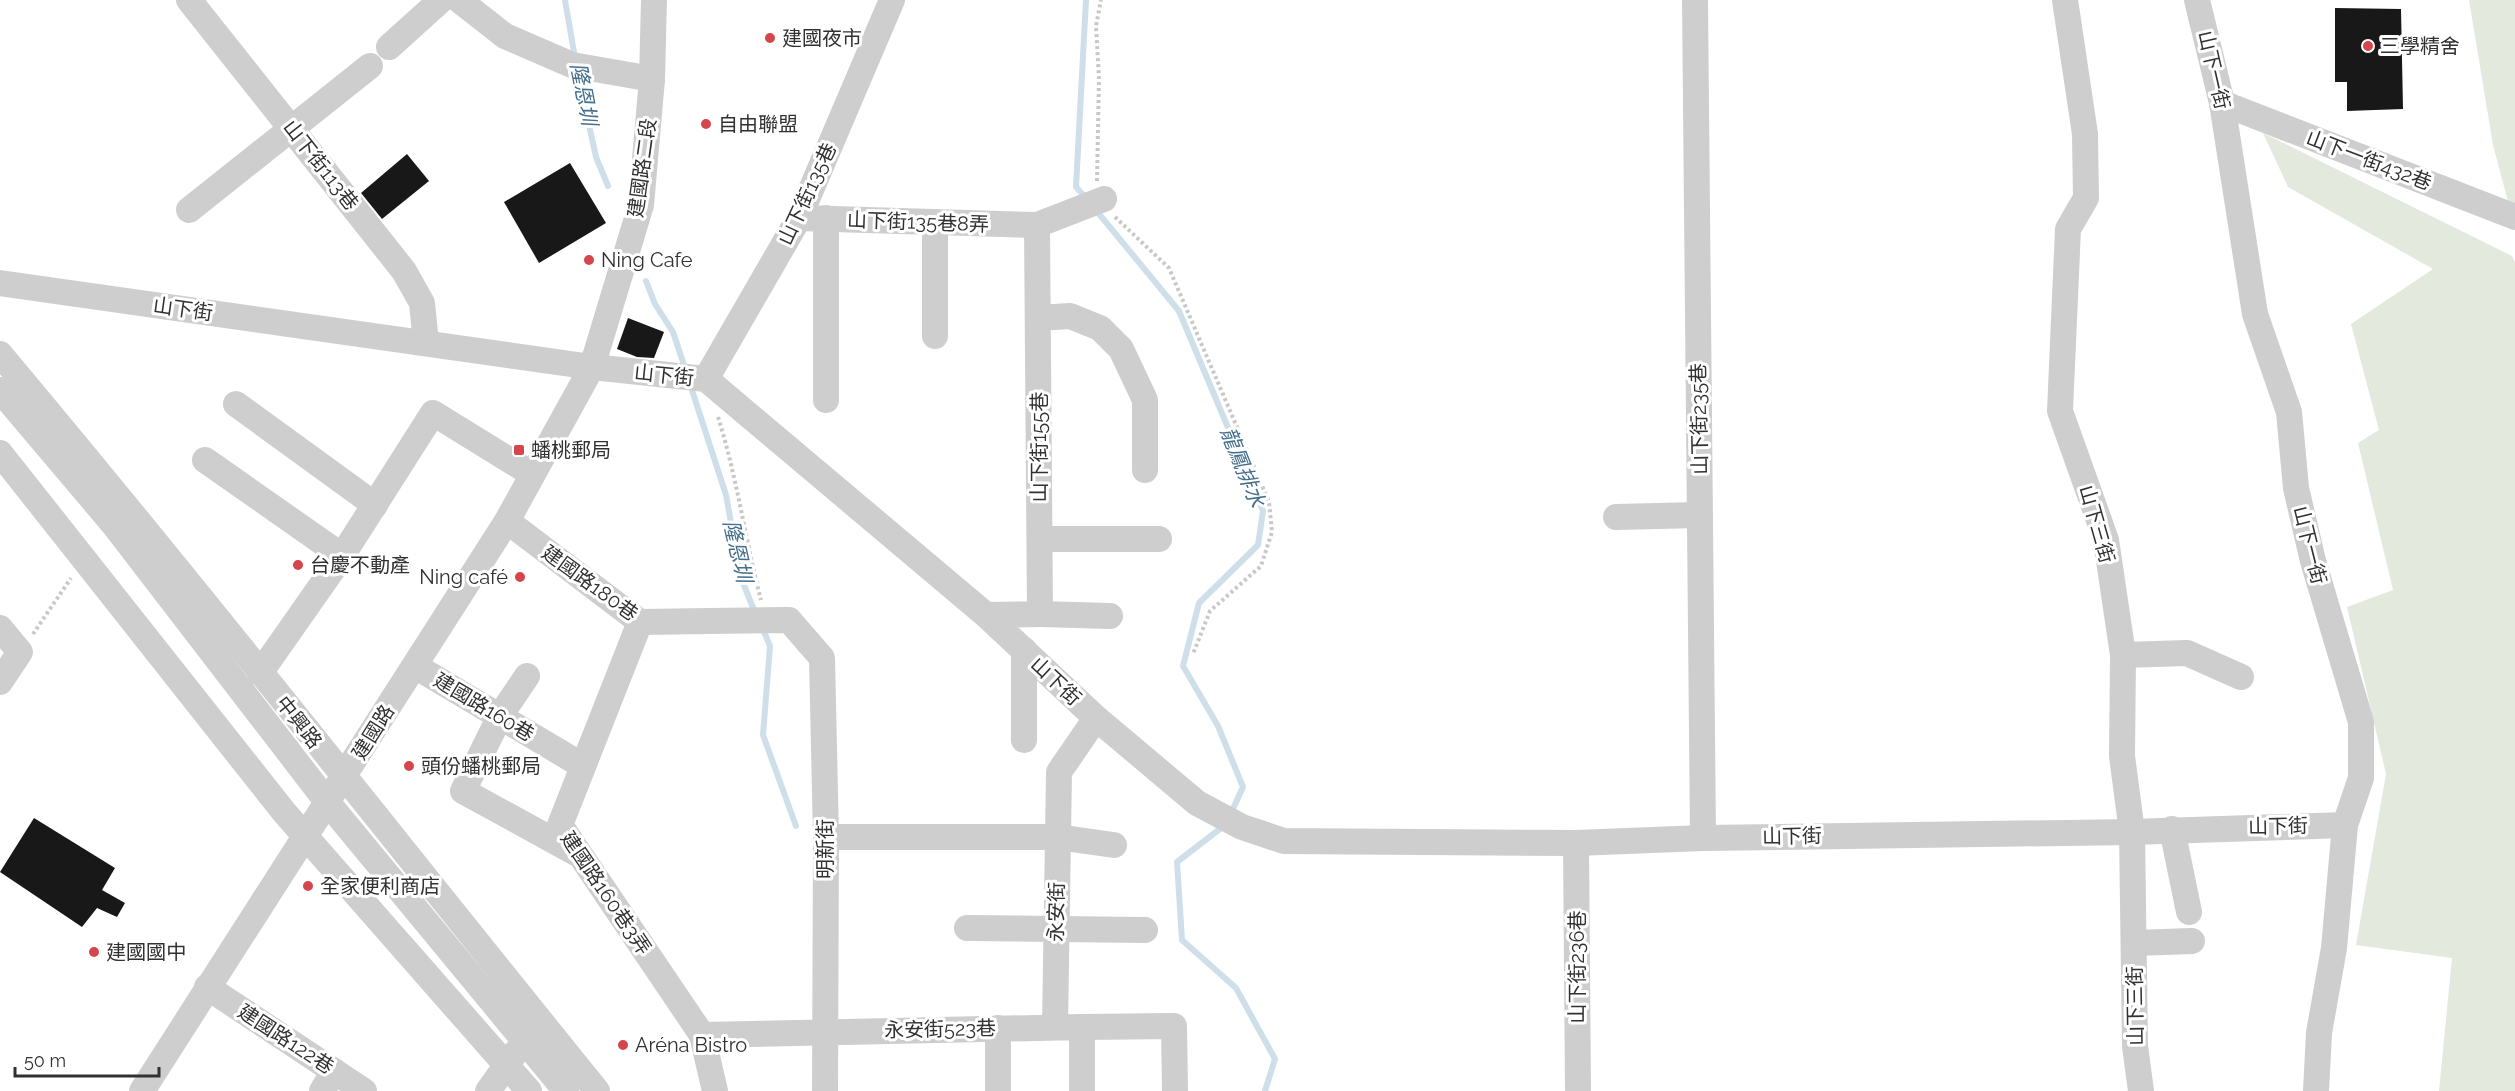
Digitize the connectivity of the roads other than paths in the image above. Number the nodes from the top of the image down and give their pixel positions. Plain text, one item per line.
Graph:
1 (189, 0) edge
2 (441, 0) edge
3 (459, 0) edge
4 (654, 0) edge
5 (892, 0) edge
6 (1695, 0) edge
7 (2065, 0) edge
8 (2197, 0) edge
9 (389, 47) dead end
10 (370, 66) dead end
11 (652, 79) junction
12 (2222, 103) junction
13 (292, 126) junction
14 (1101, 200) road end
15 (189, 210) dead end
16 (799, 218) junction
17 (826, 218) junction
18 (2515, 218) edge
19 (935, 222) junction
20 (1037, 225) junction
21 (0, 283) edge
22 (1038, 318) junction
23 (935, 336) dead end
24 (426, 344) junction
25 (0, 354) edge
26 (592, 367) junction
27 (694, 378) junction
28 (0, 390) edge
29 (826, 400) dead end
30 (236, 404) dead end
31 (0, 453) edge
32 (205, 460) dead end
33 (1145, 470) dead end
34 (532, 474) junction
35 (375, 505) junction
36 (1700, 515) junction
37 (1616, 517) dead end
38 (507, 521) junction
39 (1040, 539) junction
40 (1159, 539) dead end
41 (342, 556) junction
42 (1040, 614) junction
43 (986, 615) junction
44 (1110, 616) dead end
45 (768, 620) joint
46 (640, 622) junction
47 (0, 627) edge
48 (1024, 650) junction
49 (2123, 655) junction
50 (415, 666) junction
51 (261, 673) junction
52 (527, 676) dead end
53 (2241, 677) dead end
54 (0, 682) edge
55 (500, 716) junction
56 (1096, 718) junction
57 (1024, 740) dead end
58 (583, 766) junction
59 (344, 778) junction
60 (328, 803) junction
61 (2344, 825) junction
62 (2172, 829) junction
63 (2132, 832) junction
64 (307, 836) junction
65 (826, 837) junction
66 (1057, 837) junction
67 (1703, 838) junction
68 (1576, 843) junction
69 (1114, 845) dead end
70 (581, 856) junction
71 (2189, 912) dead end
72 (967, 928) dead end
73 (1056, 928) junction
74 (1145, 930) dead end
75 (2192, 941) dead end
76 (2134, 943) junction
77 (207, 987) junction
78 (1055, 1027) junction
79 (1082, 1027) junction
80 (998, 1028) junction
81 (825, 1031) junction
82 (702, 1035) junction
83 (526, 1041) junction
84 (506, 1064) junction
85 (328, 1081) edge
86 (142, 1091) edge
87 (364, 1091) edge
88 (488, 1091) edge
89 (529, 1091) edge
90 (566, 1091) edge
91 (597, 1091) edge
92 (715, 1091) edge
93 (825, 1091) edge
94 (998, 1091) edge
95 (1082, 1091) edge
96 (1175, 1091) edge
97 (1578, 1091) edge
98 (2141, 1091) edge
99 (2316, 1091) edge

1 - 13 street, 山下街113巷
2 - 9 street
3 - 11 street
4 - 11 street, 建國路二段
5 - 16 street, 山下街135巷
6 - 36 street, 山下街235巷
7 - 49 street, 山下三街
8 - 12 street, 山下一街
10 - 13 street
11 - 26 street, 建國路二段
12 - 18 street, 山下一街432巷
12 - 61 street, 山下一街
13 - 15 street
13 - 24 street, 山下街113巷
14 - 20 street
16 - 17 street, 山下街135巷8弄
16 - 27 street, 山下街135巷
17 - 19 street, 山下街135巷8弄
17 - 29 street
19 - 20 street, 山下街135巷8弄
19 - 23 street
20 - 22 street, 山下街155巷
21 - 24 street, 山下街
22 - 33 street
22 - 39 street, 山下街155巷
24 - 26 street, 山下街
25 - 51 street, 中興路
26 - 27 street, 山下街
26 - 34 street, 建國路
27 - 43 street, 山下街
28 - 60 street, 中興路
30 - 35 street
31 - 64 street
32 - 41 street
34 - 35 street
34 - 38 street, 建國路
35 - 41 street
36 - 37 street
36 - 67 street, 山下街235巷
38 - 46 street, 建國路180巷
38 - 50 street, 建國路
39 - 40 street
39 - 42 street, 山下街155巷
41 - 51 street
42 - 43 street
42 - 44 street
43 - 48 street, 山下街
45 - 46 street, 建國路180巷
45 - 65 street, 明新街
46 - 58 street, 建國路160巷3弄
47 - 54 street
48 - 56 street, 山下街
48 - 57 street
49 - 53 street
49 - 63 street, 山下三街
50 - 55 street, 建國路160巷
50 - 59 street, 建國路
51 - 59 street, 中興路
52 - 55 street
55 - 58 street, 建國路160巷
55 - 70 street
56 - 66 street, 永安街
56 - 68 street, 山下街
58 - 70 street, 建國路160巷3弄
59 - 60 street, 建國路
59 - 91 street, 中興路
60 - 64 street, 建國路
60 - 83 street, 中興路
61 - 62 street, 山下街
61 - 99 street, 山下一街
62 - 63 street, 山下街
62 - 71 street
63 - 67 street, 山下街
63 - 76 street, 山下三街
64 - 77 street, 建國路
64 - 84 street
65 - 66 street
65 - 81 street, 明新街
66 - 69 street
66 - 73 street, 永安街
67 - 68 street, 山下街
68 - 97 street, 山下街236巷
70 - 82 street, 建國路160巷3弄
72 - 73 street
73 - 74 street
73 - 78 street, 永安街
75 - 76 street
76 - 98 street, 山下三街
77 - 85 street, 建國路122巷
77 - 86 street, 建國路
78 - 79 street
78 - 80 street, 永安街523巷
79 - 95 street
79 - 96 street
80 - 81 street, 永安街523巷
80 - 94 street
81 - 82 street, 永安街523巷
81 - 93 street, 明新街
82 - 92 street, 建國路160巷3弄
83 - 84 street
83 - 90 street, 中興路
84 - 88 street
84 - 89 street
85 - 87 street, 建國路122巷

